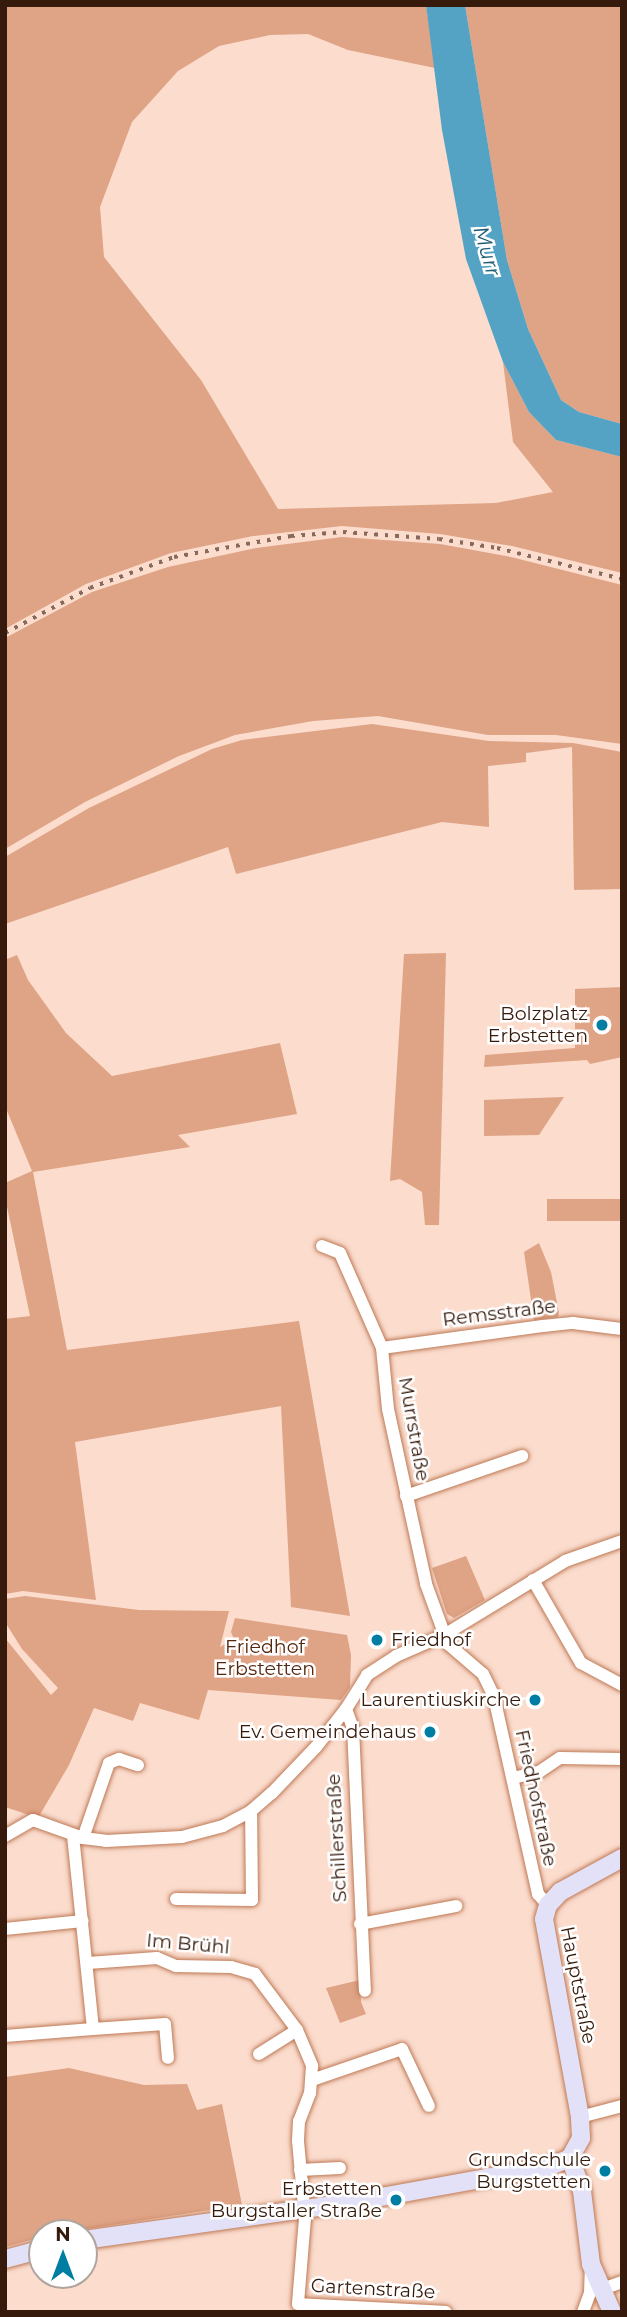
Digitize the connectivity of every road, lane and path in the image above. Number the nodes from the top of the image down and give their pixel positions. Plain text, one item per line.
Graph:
1 (322, 1246) dead end
2 (622, 1329) edge
3 (382, 1348) junction
4 (523, 1456) dead end
5 (406, 1496) junction
6 (622, 1541) edge
7 (533, 1580) junction
8 (444, 1634) junction
9 (622, 1685) edge
10 (346, 1709) junction
11 (622, 1759) edge
12 (138, 1765) dead end
13 (513, 1778) junction
14 (251, 1811) junction
15 (5, 1836) edge
16 (78, 1836) junction
17 (622, 1858) edge
18 (176, 1899) dead end
19 (548, 1905) junction
20 (456, 1906) dead end
21 (83, 1921) junction
22 (360, 1924) junction
23 (5, 1929) edge
24 (88, 1963) junction
25 (365, 1991) dead end
26 (93, 2029) junction
27 (297, 2030) junction
28 (5, 2036) edge
29 (258, 2053) dead end
30 (168, 2058) dead end
31 (312, 2080) junction
32 (429, 2106) dead end
33 (622, 2106) edge
34 (580, 2117) junction
35 (570, 2158) junction
36 (340, 2168) dead end
37 (300, 2170) junction
38 (304, 2208) junction
39 (98, 2238) edge
40 (28, 2253) edge
41 (5, 2259) edge
42 (591, 2264) junction
43 (622, 2282) edge
44 (600, 2290) junction
45 (298, 2304) joint
46 (581, 2310) edge
47 (446, 2312) edge
48 (612, 2312) edge

1 - 3 street, Murrstraße
2 - 3 street, Remsstraße
3 - 5 street, Murrstraße
4 - 5 street
5 - 8 street, Murrstraße
6 - 7 street
7 - 8 street
7 - 9 street
8 - 10 street
8 - 13 street, Friedhofstraße
10 - 14 street
10 - 22 street, Schillerstraße
11 - 13 street
12 - 16 street
13 - 19 street, Friedhofstraße
14 - 16 street
14 - 18 street
15 - 16 street
16 - 21 street
17 - 19 street, Hauptstraße
19 - 34 street, Hauptstraße
20 - 22 street, Schillerstraße
21 - 23 street
21 - 24 street
22 - 25 street, Schillerstraße
24 - 26 street
24 - 27 street, Im Brühl
26 - 28 street
26 - 30 street
27 - 29 street
27 - 31 street, Im Brühl
31 - 32 street
31 - 37 street, Im Brühl
33 - 34 street
34 - 35 street, Hauptstraße
35 - 38 street
35 - 42 street
36 - 37 street
37 - 38 street, Im Brühl
38 - 39 street
38 - 45 street, Im Brühl
40 - 41 street
42 - 44 street
42 - 46 street
43 - 44 street
44 - 48 street
45 - 47 street, Gartenstraße

